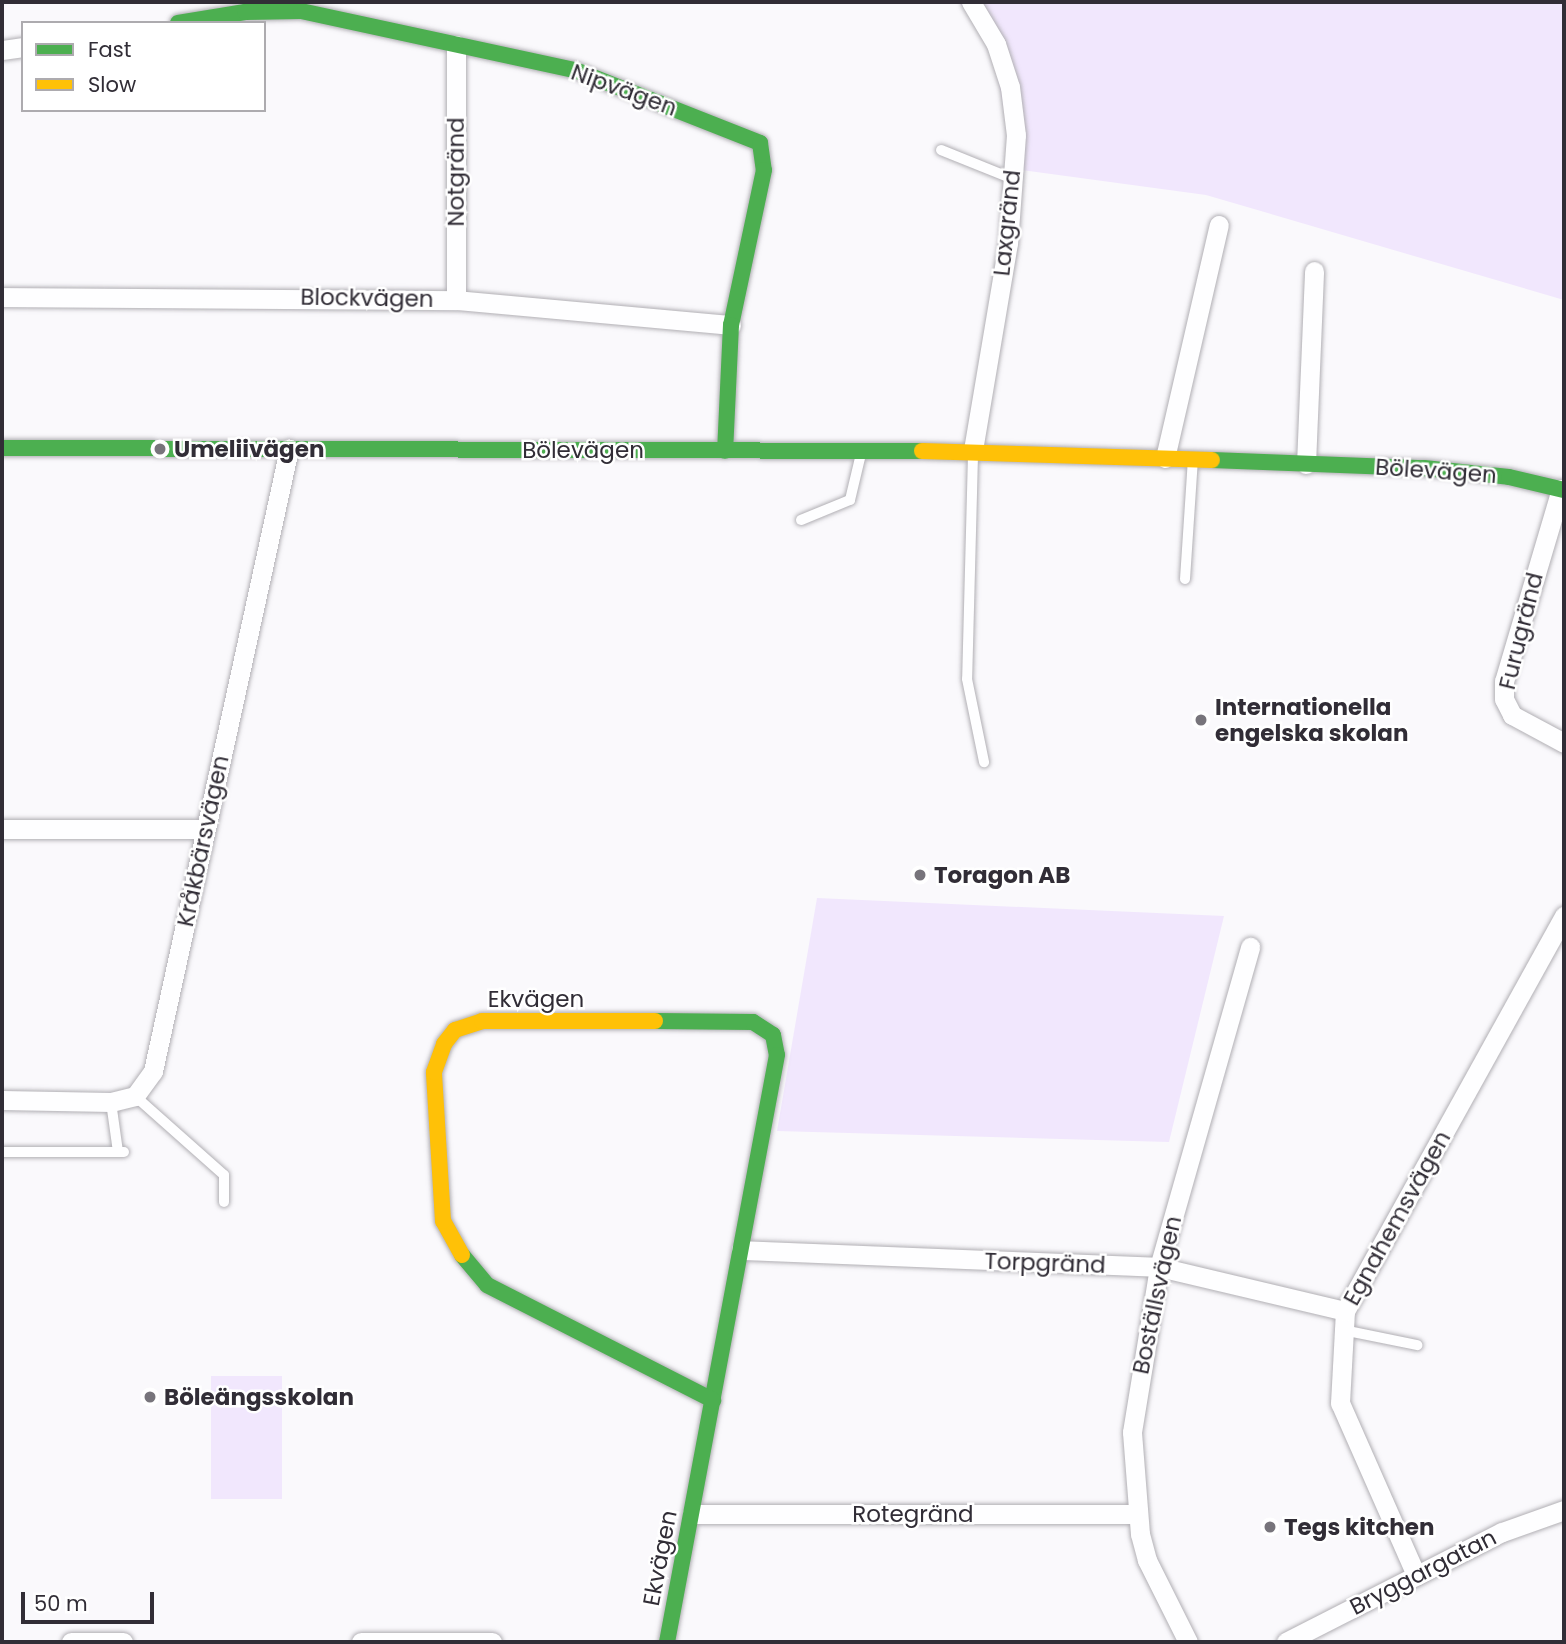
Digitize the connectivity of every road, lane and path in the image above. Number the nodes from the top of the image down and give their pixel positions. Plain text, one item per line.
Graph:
1 (971, 2) edge
2 (190, 21) edge
3 (456, 45) junction
4 (21, 47) edge
5 (2, 50) edge
6 (941, 150) dead end
7 (1013, 179) junction
8 (1219, 225) dead end
9 (1314, 271) dead end
10 (2, 297) edge
11 (456, 300) junction
12 (731, 325) junction
13 (2, 448) edge
14 (289, 449) junction
15 (862, 450) junction
16 (725, 451) junction
17 (973, 451) junction
18 (1165, 458) junction
19 (1193, 459) junction
20 (1306, 464) junction
21 (1562, 490) edge
22 (801, 520) dead end
23 (1185, 579) dead end
24 (1564, 743) edge
25 (984, 762) dead end
26 (2, 829) edge
27 (204, 829) junction
28 (1564, 916) edge
29 (1250, 947) dead end
30 (135, 1096) junction
31 (2, 1100) edge
32 (111, 1102) junction
33 (2, 1152) edge
34 (224, 1202) dead end
35 (741, 1250) junction
36 (1159, 1268) junction
37 (1344, 1321) junction
38 (1417, 1345) dead end
39 (713, 1400) junction
40 (1564, 1510) edge
41 (692, 1514) junction
42 (1135, 1514) junction
43 (1416, 1574) junction
44 (71, 1642) edge
45 (123, 1642) edge
46 (361, 1642) edge
47 (492, 1642) edge
48 (667, 1642) edge
49 (1188, 1642) edge
50 (1286, 1642) edge

1 - 7 street, Laxgränd
2 - 3 street, Nipvägen
3 - 11 street, Notgränd
3 - 12 street, Nipvägen
4 - 5 street
6 - 7 lane
7 - 17 street, Laxgränd
8 - 18 street
9 - 20 street
10 - 11 street, Blockvägen
11 - 12 street, Blockvägen
12 - 16 street, Nipvägen
13 - 14 street, Bölevägen
14 - 16 street, Bölevägen
14 - 27 street, Kråkbärsvägen
15 - 16 street, Bölevägen
15 - 17 street, Bölevägen
15 - 22 lane
17 - 18 street, Bölevägen
17 - 25 lane
18 - 19 street, Bölevägen
19 - 20 street, Bölevägen
19 - 23 lane
20 - 21 street, Bölevägen
21 - 24 street, Furugränd
26 - 27 street
27 - 30 street, Kråkbärsvägen
28 - 37 street, Egnahemsvägen
29 - 36 street, Boställsvägen
30 - 32 street
30 - 34 lane
31 - 32 street
32 - 33 lane
35 - 36 street, Torpgränd
35 - 39 street, Ekvägen
35 - 39 street, Ekvägen
36 - 37 street, Torpgränd
36 - 42 street, Boställsvägen
37 - 38 lane
37 - 43 street, Egnahemsvägen
39 - 41 street, Ekvägen
40 - 43 street, Bryggargatan
41 - 42 street, Rotegränd
41 - 48 street, Ekvägen
42 - 49 street, Boställsvägen
43 - 50 street, Bryggargatan
44 - 45 street
46 - 47 street

